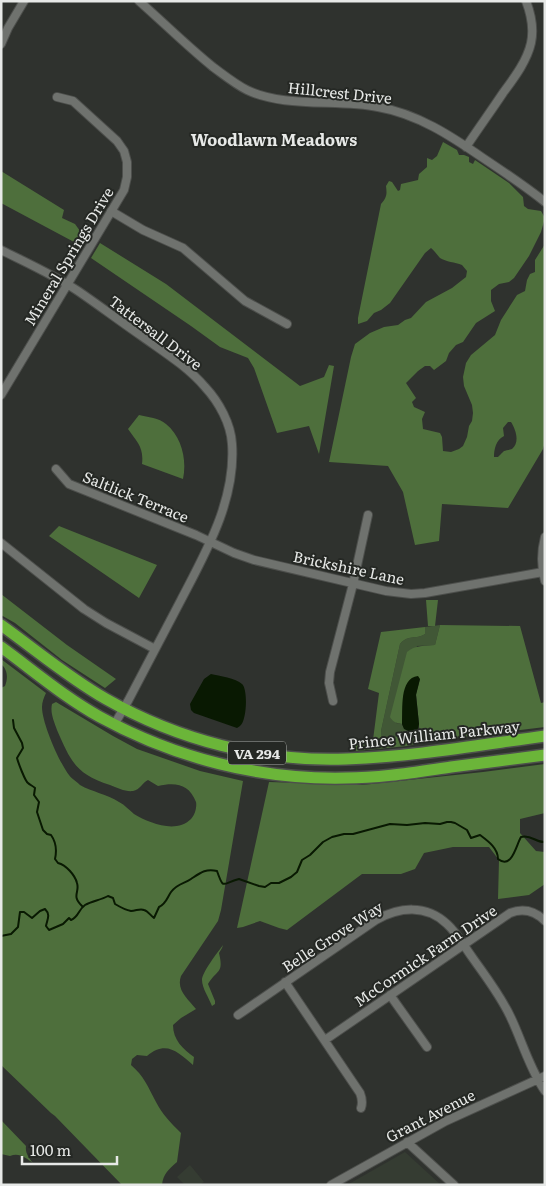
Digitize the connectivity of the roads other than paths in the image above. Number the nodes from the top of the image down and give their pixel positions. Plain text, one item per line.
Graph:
1 (24, 1) edge
2 (139, 1) edge
3 (526, 1) edge
4 (1, 44) edge
5 (57, 97) dead end
6 (466, 147) junction
7 (545, 202) edge
8 (111, 211) junction
9 (1, 250) edge
10 (68, 285) junction
11 (287, 324) dead end
12 (1, 396) edge
13 (56, 469) dead end
14 (368, 515) dead end
15 (545, 537) edge
16 (211, 542) junction
17 (1, 543) edge
18 (543, 572) junction
19 (545, 582) edge
20 (353, 584) junction
21 (1, 625) edge
22 (1, 647) edge
23 (155, 649) junction
24 (332, 700) dead end
25 (124, 708) junction
26 (114, 724) junction
27 (545, 736) edge
28 (545, 755) edge
29 (545, 921) edge
30 (463, 945) junction
31 (286, 982) junction
32 (390, 995) junction
33 (238, 1015) dead end
34 (325, 1040) junction
35 (427, 1047) dead end
36 (541, 1077) edge
37 (545, 1091) edge
38 (361, 1108) dead end
39 (407, 1142) junction
40 (330, 1185) edge
41 (454, 1185) edge

1 - 4 street
2 - 6 street, Hillcrest Drive
3 - 6 street
5 - 8 street, Mineral Springs Drive
6 - 7 street, Hillcrest Drive
8 - 10 street, Mineral Springs Drive
8 - 11 street
9 - 10 street, Tattersall Drive
10 - 12 street, Mineral Springs Drive
10 - 16 street, Tattersall Drive
13 - 16 street, Saltlick Terrace
14 - 20 street
15 - 18 street
16 - 20 street, Brickshire Lane
16 - 23 street, Tattersall Drive
17 - 23 street
18 - 19 street
18 - 20 street, Brickshire Lane
20 - 24 street
21 - 25 highway, Prince William Parkway / VA 294
22 - 26 highway, VA 294
23 - 25 street, Tattersall Drive
25 - 26 street, Tattersall Drive
25 - 27 highway, Prince William Parkway / VA 294
26 - 28 highway, VA 294
29 - 30 street, McCormick Farm Drive
30 - 31 street, Belle Grove Way
30 - 32 street, McCormick Farm Drive
30 - 36 street, Belle Grove Way
31 - 33 street, Belle Grove Way
31 - 34 street
32 - 34 street, McCormick Farm Drive
32 - 35 street
34 - 38 street
36 - 37 street, Belle Grove Way
36 - 39 street, Grant Avenue
39 - 40 street, Grant Avenue
39 - 41 street

